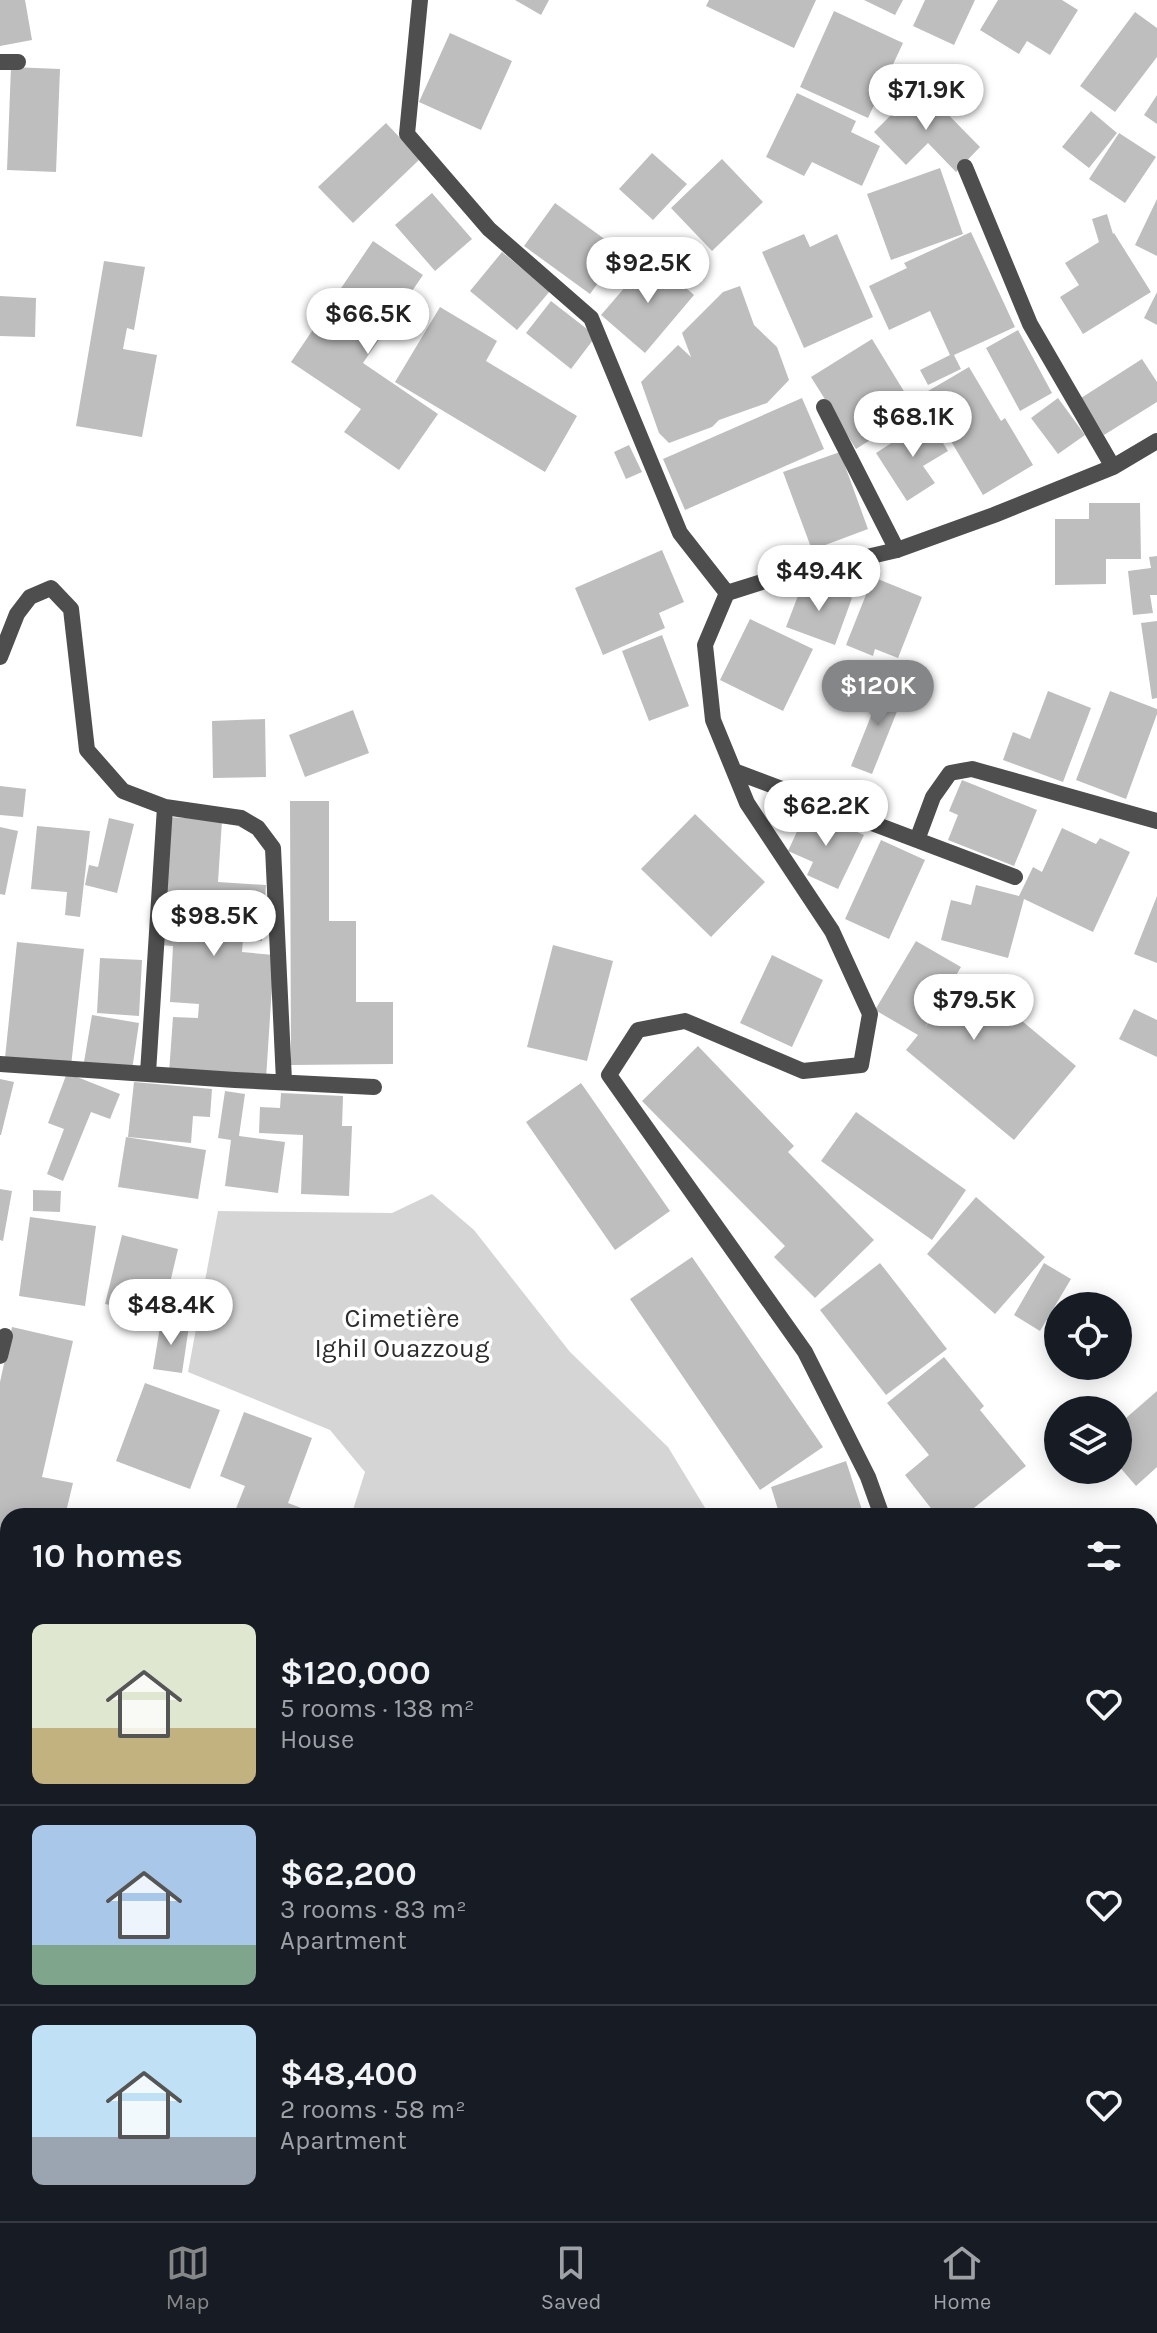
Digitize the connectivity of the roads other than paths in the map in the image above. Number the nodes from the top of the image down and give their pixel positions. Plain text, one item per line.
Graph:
1 (420, 0) edge
2 (0, 62) edge
3 (18, 62) dead end
4 (965, 167) dead end
5 (824, 407) dead end
6 (1157, 441) edge
7 (1113, 467) junction
8 (897, 550) junction
9 (727, 593) junction
10 (0, 657) edge
11 (734, 771) junction
12 (165, 807) junction
13 (1157, 821) edge
14 (917, 840) junction
15 (1015, 877) dead end
16 (0, 1064) edge
17 (148, 1073) junction
18 (284, 1081) junction
19 (374, 1087) dead end
20 (5, 1336) dead end
21 (0, 1356) edge
22 (879, 1508) edge

1 - 9 street
2 - 3 street
4 - 7 street
5 - 8 street
6 - 7 street
7 - 8 street
8 - 9 street
9 - 11 street
10 - 12 street
11 - 14 street
11 - 22 street
12 - 17 street
12 - 18 street
13 - 14 street
14 - 15 street
16 - 17 street
17 - 18 street
18 - 19 street
20 - 21 street

